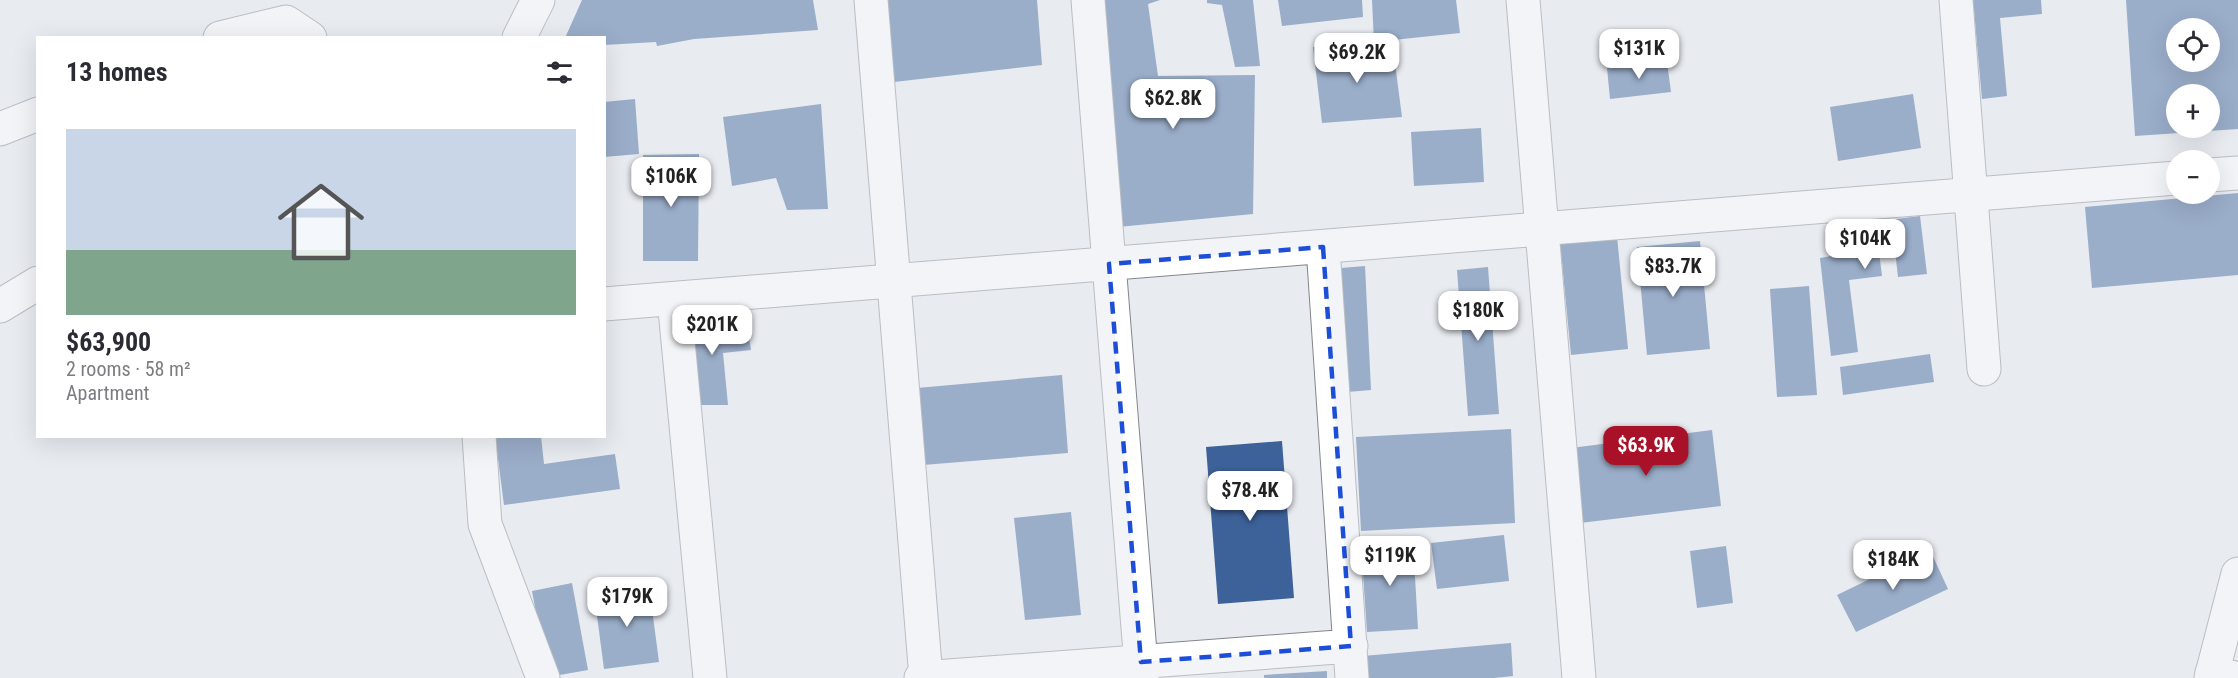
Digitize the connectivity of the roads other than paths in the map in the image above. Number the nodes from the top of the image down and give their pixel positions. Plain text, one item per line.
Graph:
1 (538, 0) edge
2 (871, 0) edge
3 (1088, 0) edge
4 (1523, 0) edge
5 (1956, 0) edge
6 (228, 36) edge
7 (307, 36) edge
8 (520, 36) edge
9 (36, 115) edge
10 (0, 129) edge
11 (2238, 173) edge
12 (2220, 174) edge
13 (2166, 179) edge
14 (1971, 194) junction
15 (1542, 228) junction
16 (1323, 247) junction
17 (1109, 264) junction
18 (893, 281) junction
19 (36, 284) edge
20 (674, 298) junction
21 (606, 304) edge
22 (0, 306) edge
23 (1984, 369) dead end
24 (479, 438) edge
25 (2238, 574) edge
26 (1352, 646) junction
27 (1141, 670) edge
28 (2219, 676) edge
29 (543, 678) edge
30 (710, 678) edge
31 (921, 678) edge
32 (926, 678) edge
33 (1353, 678) edge
34 (1579, 678) edge

1 - 8 street
2 - 18 street
3 - 17 street
4 - 15 street
5 - 14 street
6 - 7 street
9 - 10 street
11 - 12 street
13 - 14 street
14 - 15 street
14 - 23 street
15 - 16 street
15 - 34 street
16 - 17 street
16 - 26 street
17 - 18 street
17 - 27 street
18 - 20 street
18 - 32 street
19 - 22 street
20 - 21 street
20 - 30 street
24 - 29 street
25 - 28 street
26 - 27 street
26 - 33 street
27 - 32 street
31 - 32 street

